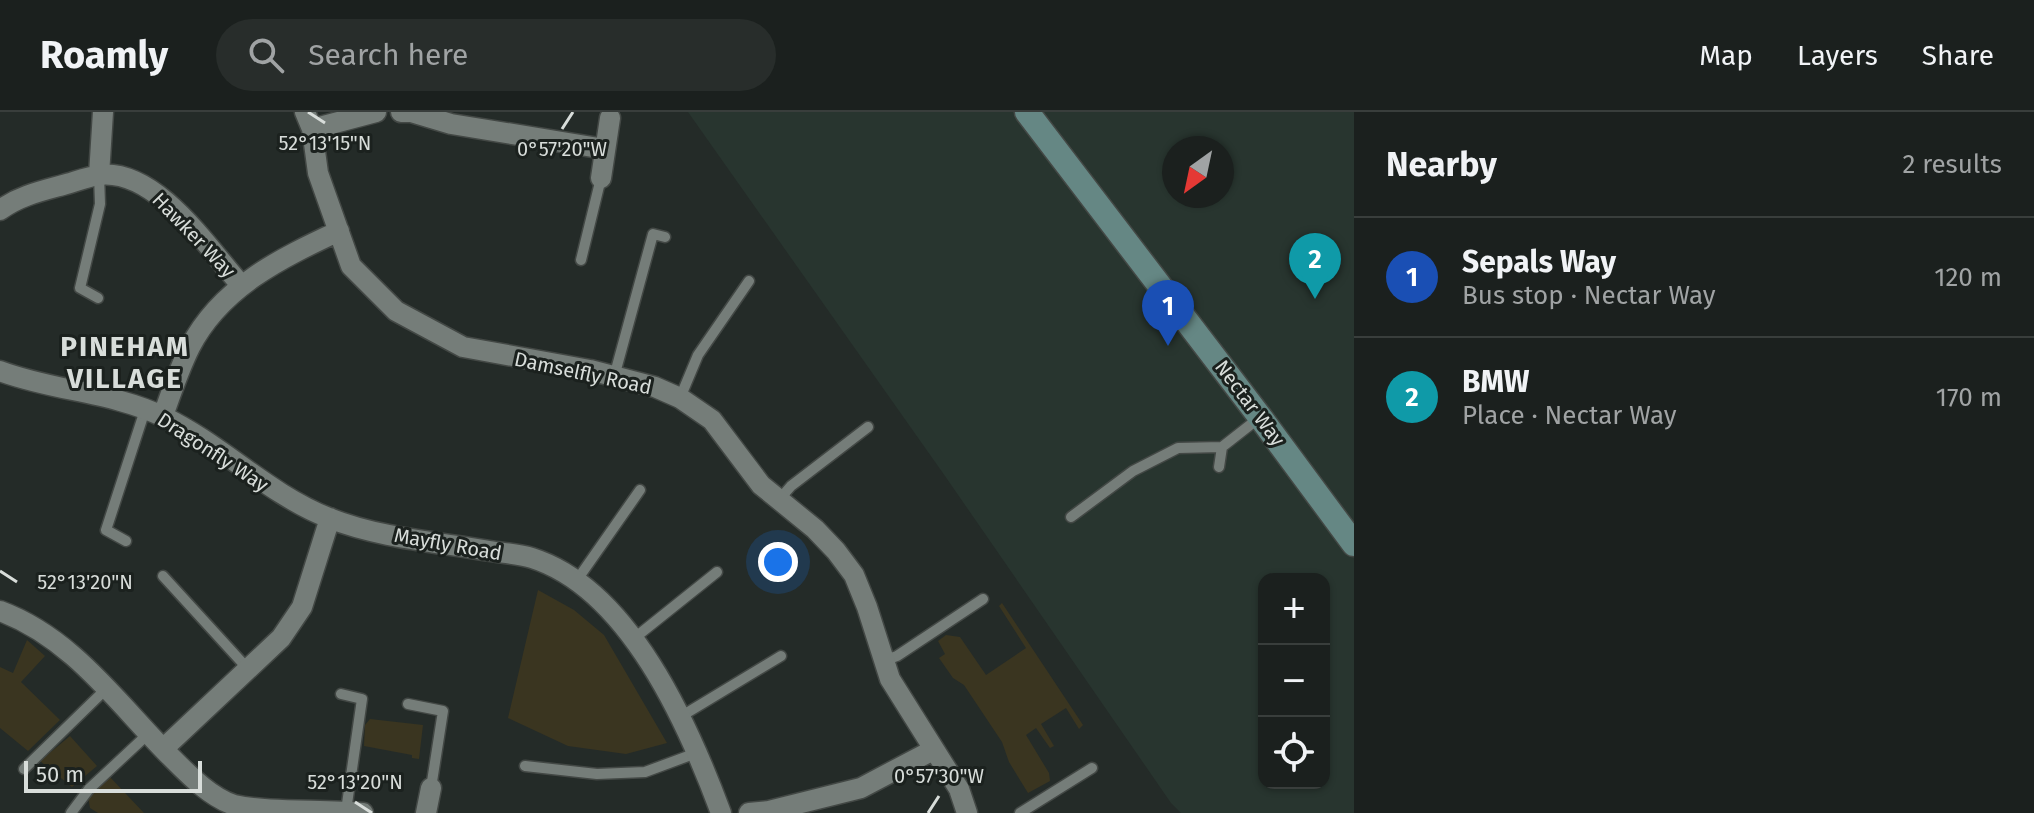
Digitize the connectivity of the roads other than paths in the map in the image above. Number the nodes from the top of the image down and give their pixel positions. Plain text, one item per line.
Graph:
1 (103, 112) edge
2 (376, 112) edge
3 (401, 112) edge
4 (411, 112) edge
5 (1027, 112) edge
6 (610, 118) dead end
7 (309, 120) edge
8 (605, 149) junction
9 (99, 175) junction
10 (601, 178) joint
11 (0, 210) edge
12 (339, 231) junction
13 (665, 237) dead end
14 (581, 260) dead end
15 (749, 281) dead end
16 (241, 285) junction
17 (98, 298) dead end
18 (1, 374) edge
19 (614, 377) junction
20 (680, 398) junction
21 (154, 413) junction
22 (1260, 417) junction
23 (868, 427) dead end
24 (1222, 447) junction
25 (1219, 467) dead end
26 (640, 490) dead end
27 (778, 501) junction
28 (1071, 517) dead end
29 (330, 518) junction
30 (126, 541) dead end
31 (1354, 544) edge
32 (717, 572) dead end
33 (163, 576) dead end
34 (577, 580) junction
35 (983, 599) dead end
36 (0, 611) edge
37 (632, 640) junction
38 (781, 656) dead end
39 (883, 661) junction
40 (248, 669) junction
41 (107, 688) junction
42 (341, 694) dead end
43 (408, 704) dead end
44 (680, 717) junction
45 (156, 741) junction
46 (933, 750) junction
47 (699, 752) junction
48 (525, 766) dead end
49 (1092, 768) dead end
50 (24, 769) dead end
51 (431, 788) joint
52 (230, 809) edge
53 (354, 812) edge
54 (71, 813) edge
55 (426, 813) edge
56 (721, 813) edge
57 (749, 813) edge
58 (967, 813) edge
59 (1020, 813) edge

1 - 9 street
2 - 7 street
3 - 4 street
4 - 8 street
5 - 22 street, Nectar Way
6 - 8 street
7 - 12 street, Damselfly Road
8 - 10 street
9 - 11 street, Hawker Way
9 - 16 street, Hawker Way
9 - 17 lane
10 - 14 lane
12 - 16 street
12 - 19 street, Damselfly Road
13 - 19 lane
15 - 20 lane
16 - 21 street
18 - 21 street, Dragonfly Way
19 - 20 street, Damselfly Road
20 - 27 street, Damselfly Road
21 - 29 street, Dragonfly Way
21 - 30 lane
22 - 24 lane
22 - 31 street, Nectar Way
23 - 27 lane
24 - 25 lane
24 - 28 lane
26 - 34 lane
27 - 39 street, Damselfly Road
29 - 34 street, Mayfly Road
29 - 40 street
32 - 37 lane
33 - 40 lane
34 - 37 street, Mayfly Road
35 - 39 lane
36 - 41 street
37 - 44 street, Mayfly Road
38 - 44 lane
39 - 46 street, Damselfly Road
40 - 45 street
41 - 45 street
41 - 50 lane
42 - 53 lane
43 - 51 lane
44 - 47 street, Mayfly Road
45 - 52 street
45 - 54 lane
46 - 57 street
46 - 58 street, Damselfly Road
47 - 48 lane
47 - 56 street, Mayfly Road
49 - 59 lane
51 - 55 street
52 - 53 street

